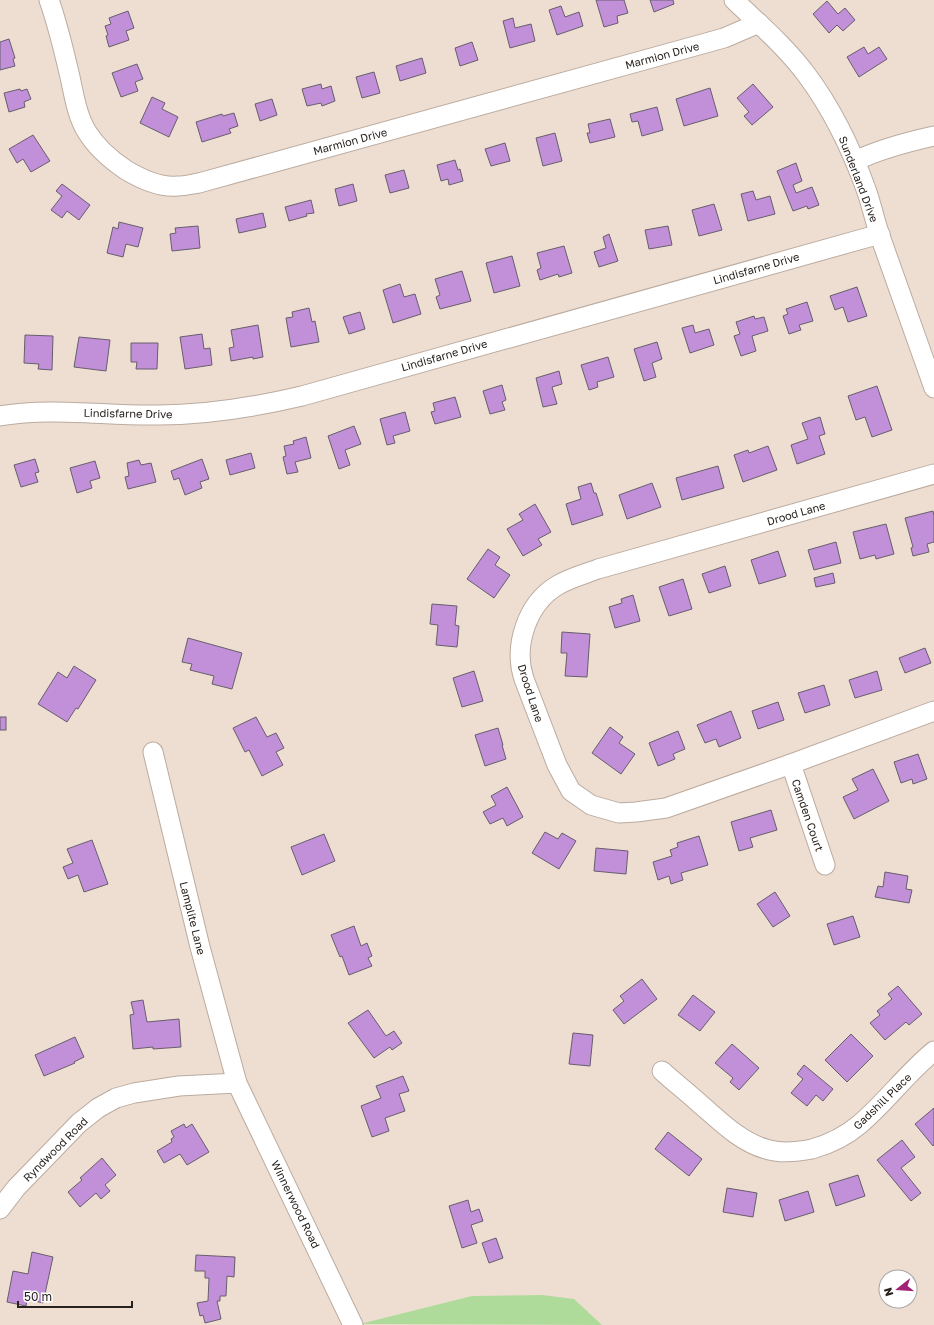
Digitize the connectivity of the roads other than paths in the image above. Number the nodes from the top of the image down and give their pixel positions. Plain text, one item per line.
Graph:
1 (49, 0) edge
2 (734, 0) edge
3 (758, 23) junction
4 (934, 136) edge
5 (855, 161) junction
6 (880, 234) junction
7 (934, 388) edge
8 (0, 416) edge
9 (934, 474) edge
10 (934, 711) edge
11 (153, 752) dead end
12 (791, 764) junction
13 (825, 865) dead end
14 (934, 1051) edge
15 (662, 1071) dead end
16 (237, 1084) junction
17 (0, 1209) edge
18 (353, 1325) edge

1 - 3 street, Marmion Drive
2 - 3 street, Sunderland Drive
3 - 5 street, Sunderland Drive
4 - 5 street
5 - 6 street, Sunderland Drive
6 - 7 street, Sunderland Drive
6 - 8 street, Lindisfarne Drive
9 - 12 street, Drood Lane
10 - 12 street, Drood Lane
11 - 16 street, Lamplite Lane
12 - 13 street, Camden Court
14 - 15 street, Gadshill Place
16 - 17 street, Ryndwood Road
16 - 18 street, Winnerwood Road

